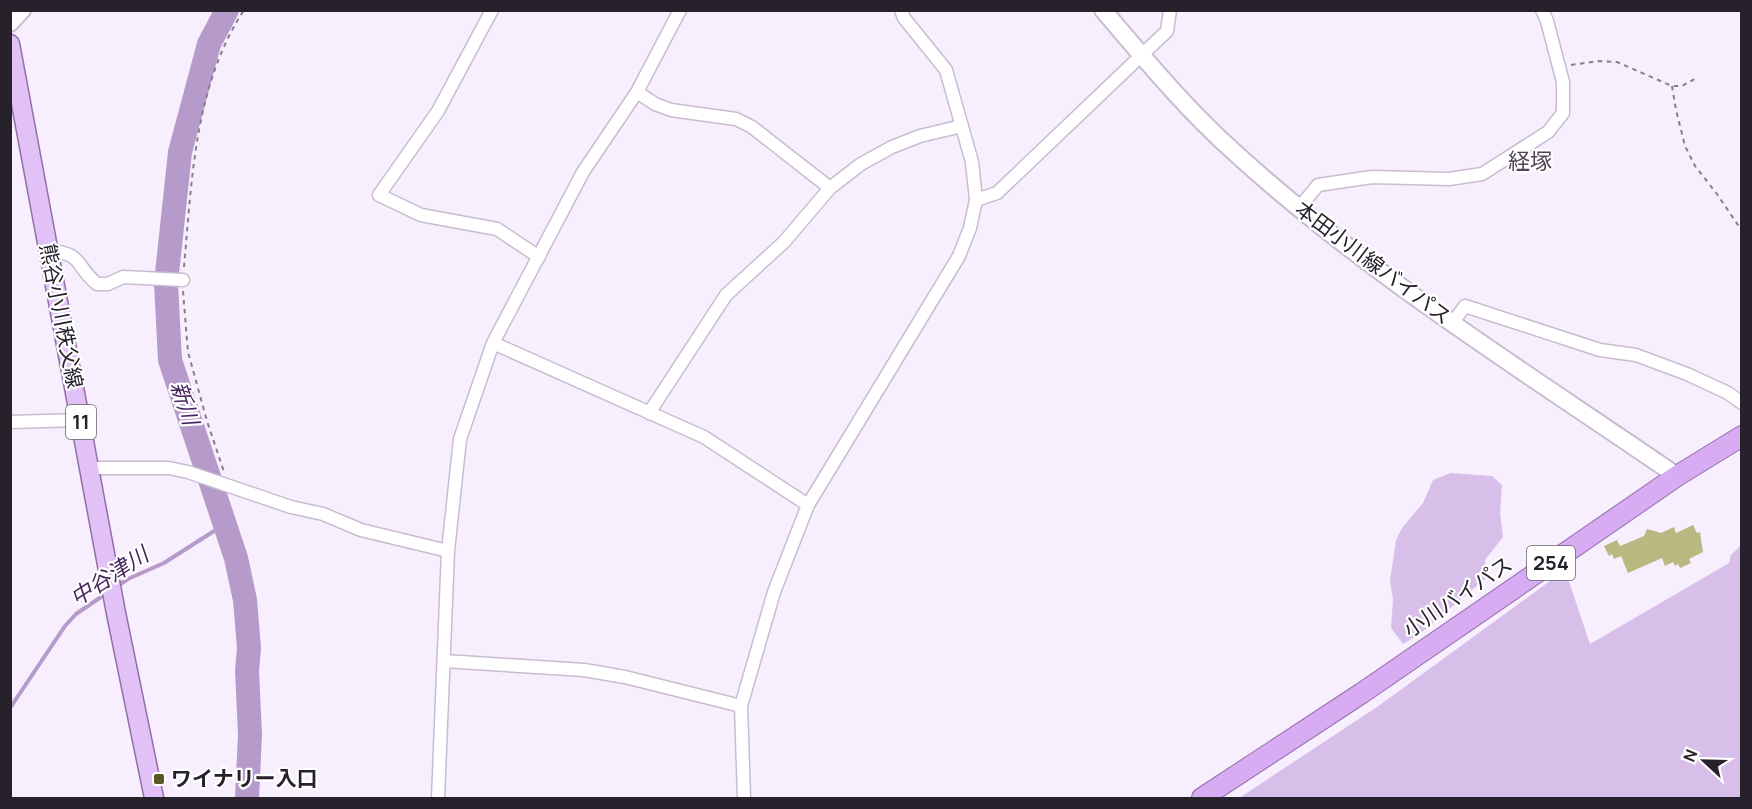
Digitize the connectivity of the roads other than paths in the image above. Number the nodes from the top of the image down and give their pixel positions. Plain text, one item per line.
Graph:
1 (22, 10) edge
2 (492, 10) edge
3 (680, 10) edge
4 (901, 10) edge
5 (1103, 10) edge
6 (1170, 10) edge
7 (1542, 10) edge
8 (10, 23) edge
9 (10, 44) edge
10 (1142, 55) junction
11 (637, 92) junction
12 (962, 126) junction
13 (830, 188) junction
14 (975, 200) junction
15 (1299, 208) junction
16 (48, 250) junction
17 (539, 257) junction
18 (183, 280) road end
19 (1453, 322) junction
20 (494, 343) junction
21 (1742, 403) edge
22 (649, 413) junction
23 (81, 420) junction
24 (10, 422) edge
25 (1742, 436) edge
26 (90, 468) junction
27 (1677, 476) junction
28 (808, 505) junction
29 (448, 551) junction
30 (444, 661) junction
31 (741, 706) junction
32 (154, 798) edge
33 (438, 798) edge
34 (744, 798) edge
35 (1202, 798) edge

1 - 8 main road
2 - 17 street
3 - 11 street
4 - 12 street
5 - 10 main road, 本田小川線バイパス
6 - 10 street
7 - 15 street
9 - 16 main road, 熊谷小川秩父線 / 11
10 - 14 street
10 - 15 main road, 本田小川線バイパス
11 - 13 street
11 - 17 street
12 - 13 street
12 - 14 street
13 - 22 street
14 - 28 street
15 - 19 main road, 本田小川線バイパス
16 - 18 street
16 - 23 main road, 熊谷小川秩父線 / 11
17 - 20 street
19 - 21 street
19 - 27 main road, 本田小川線バイパス
20 - 22 street
20 - 29 street
22 - 28 street
23 - 24 street
23 - 26 main road, 熊谷小川秩父線 / 11
25 - 27 highway, 小川バイパス / 254
26 - 29 street
26 - 32 main road, 熊谷小川秩父線 / 11
27 - 35 highway, 小川バイパス / 254
28 - 31 street
29 - 30 street
30 - 31 street
30 - 33 street
31 - 34 street

